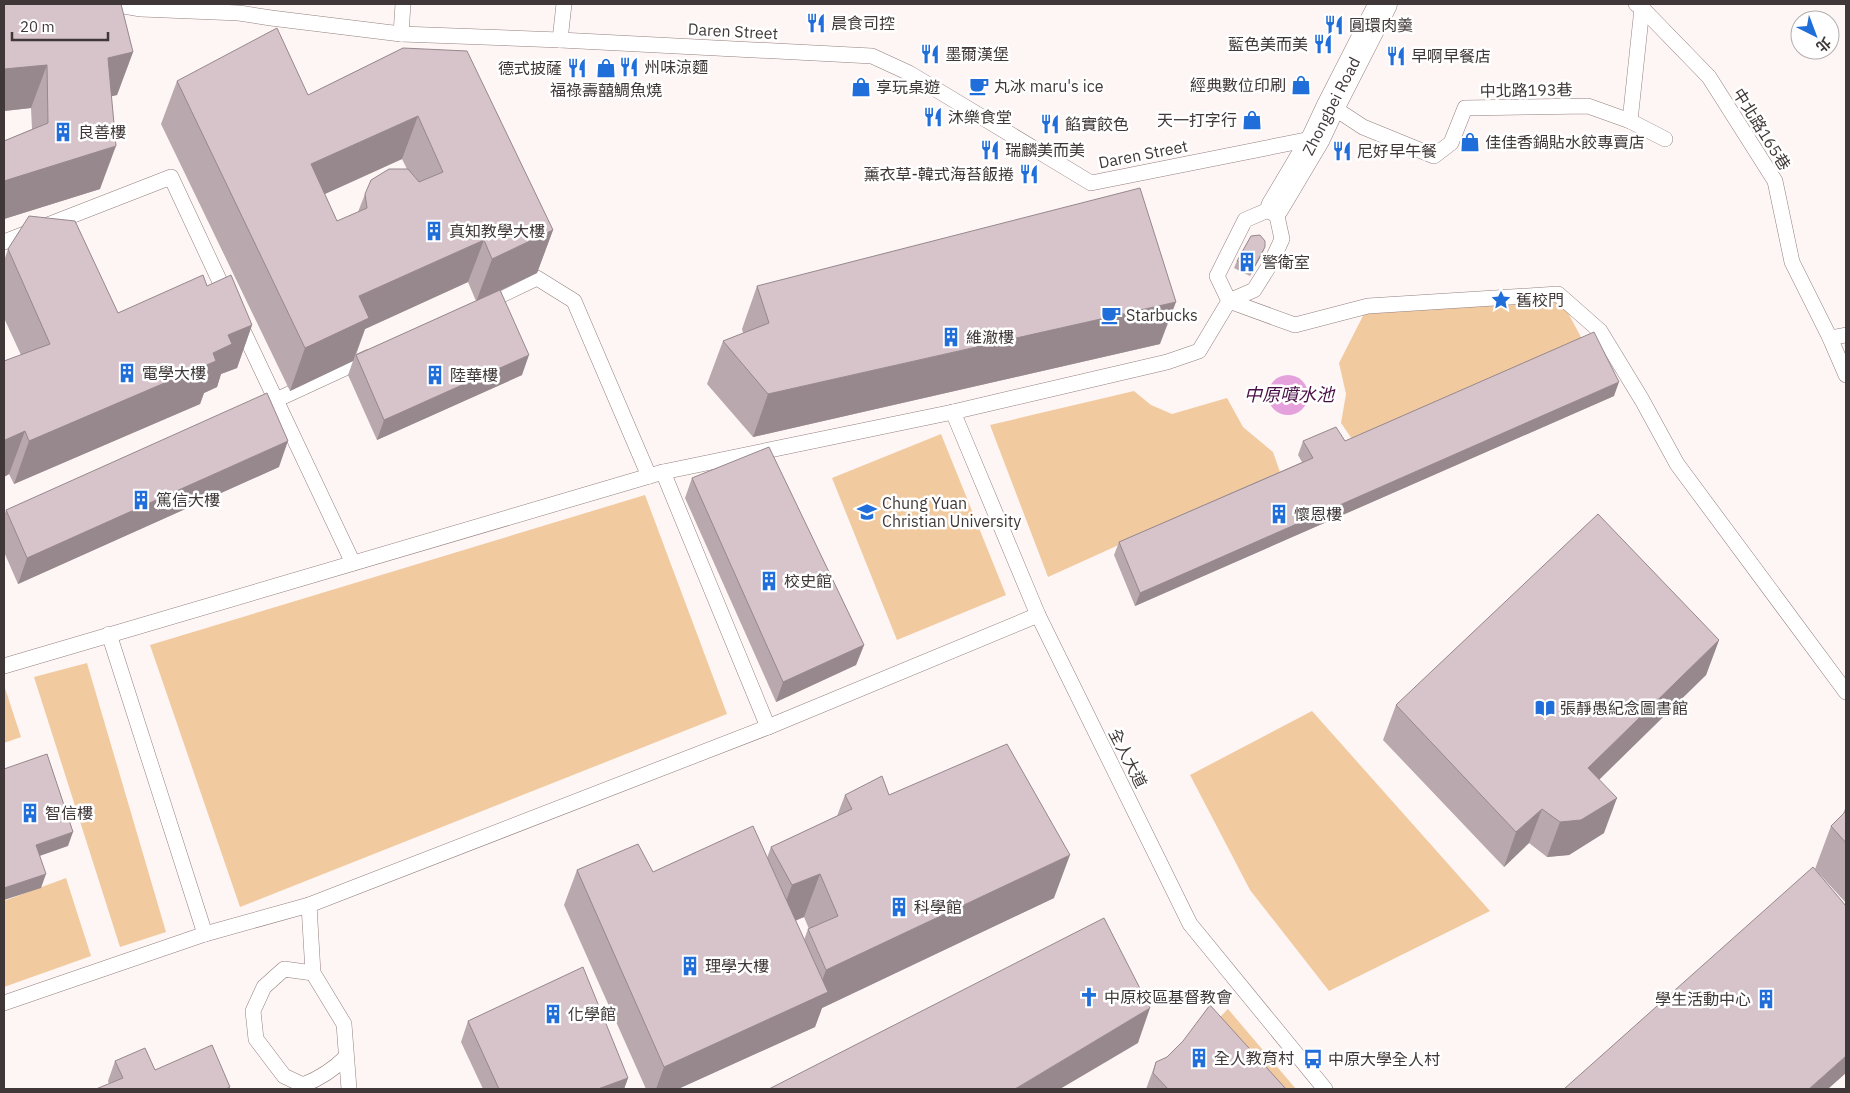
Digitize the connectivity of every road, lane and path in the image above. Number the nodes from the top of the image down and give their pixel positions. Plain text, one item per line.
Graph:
1 (112, 4) edge
2 (403, 4) edge
3 (564, 4) edge
4 (1383, 4) edge
5 (1639, 6) edge
6 (240, 8) edge
7 (401, 34) junction
8 (560, 40) junction
9 (1330, 106) junction
10 (1630, 121) junction
11 (1316, 138) junction
12 (1665, 139) dead end
13 (1275, 207) junction
14 (4, 242) edge
15 (1229, 301) junction
16 (473, 308) edge
17 (1846, 335) edge
18 (1830, 338) junction
19 (384, 350) edge
20 (1846, 376) edge
21 (276, 400) junction
22 (953, 412) junction
23 (656, 474) junction
24 (352, 563) junction
25 (1038, 615) junction
26 (109, 634) junction
27 (4, 666) edge
28 (1846, 692) edge
29 (768, 727) junction
30 (309, 906) junction
31 (205, 934) junction
32 (313, 973) junction
33 (4, 1003) edge
34 (346, 1057) junction
35 (349, 1089) edge
36 (1325, 1089) edge

1 - 6 lane, Daren Street
2 - 7 lane
3 - 8 lane
4 - 9 street, Zhongbei Road
5 - 10 lane
5 - 18 lane, 中北路165巷
6 - 7 lane, Daren Street
7 - 8 lane, Daren Street
8 - 11 lane, Daren Street
9 - 10 lane, 中北路193巷
9 - 11 street, Zhongbei Road
10 - 12 lane, 中北路193巷
11 - 13 street, Zhongbei Road
13 - 15 lane
13 - 15 lane
14 - 21 lane
15 - 22 lane
15 - 28 lane
16 - 23 lane
17 - 18 lane
18 - 20 lane, 中北路165巷
19 - 21 lane
21 - 24 lane
22 - 23 lane
22 - 25 lane, 全人大道
23 - 24 lane
23 - 29 lane
24 - 26 lane
25 - 29 lane
25 - 36 lane, 全人大道
26 - 27 lane
26 - 31 lane
29 - 30 lane
30 - 31 lane
30 - 32 lane
31 - 33 lane
32 - 34 lane
32 - 34 lane
34 - 35 lane

